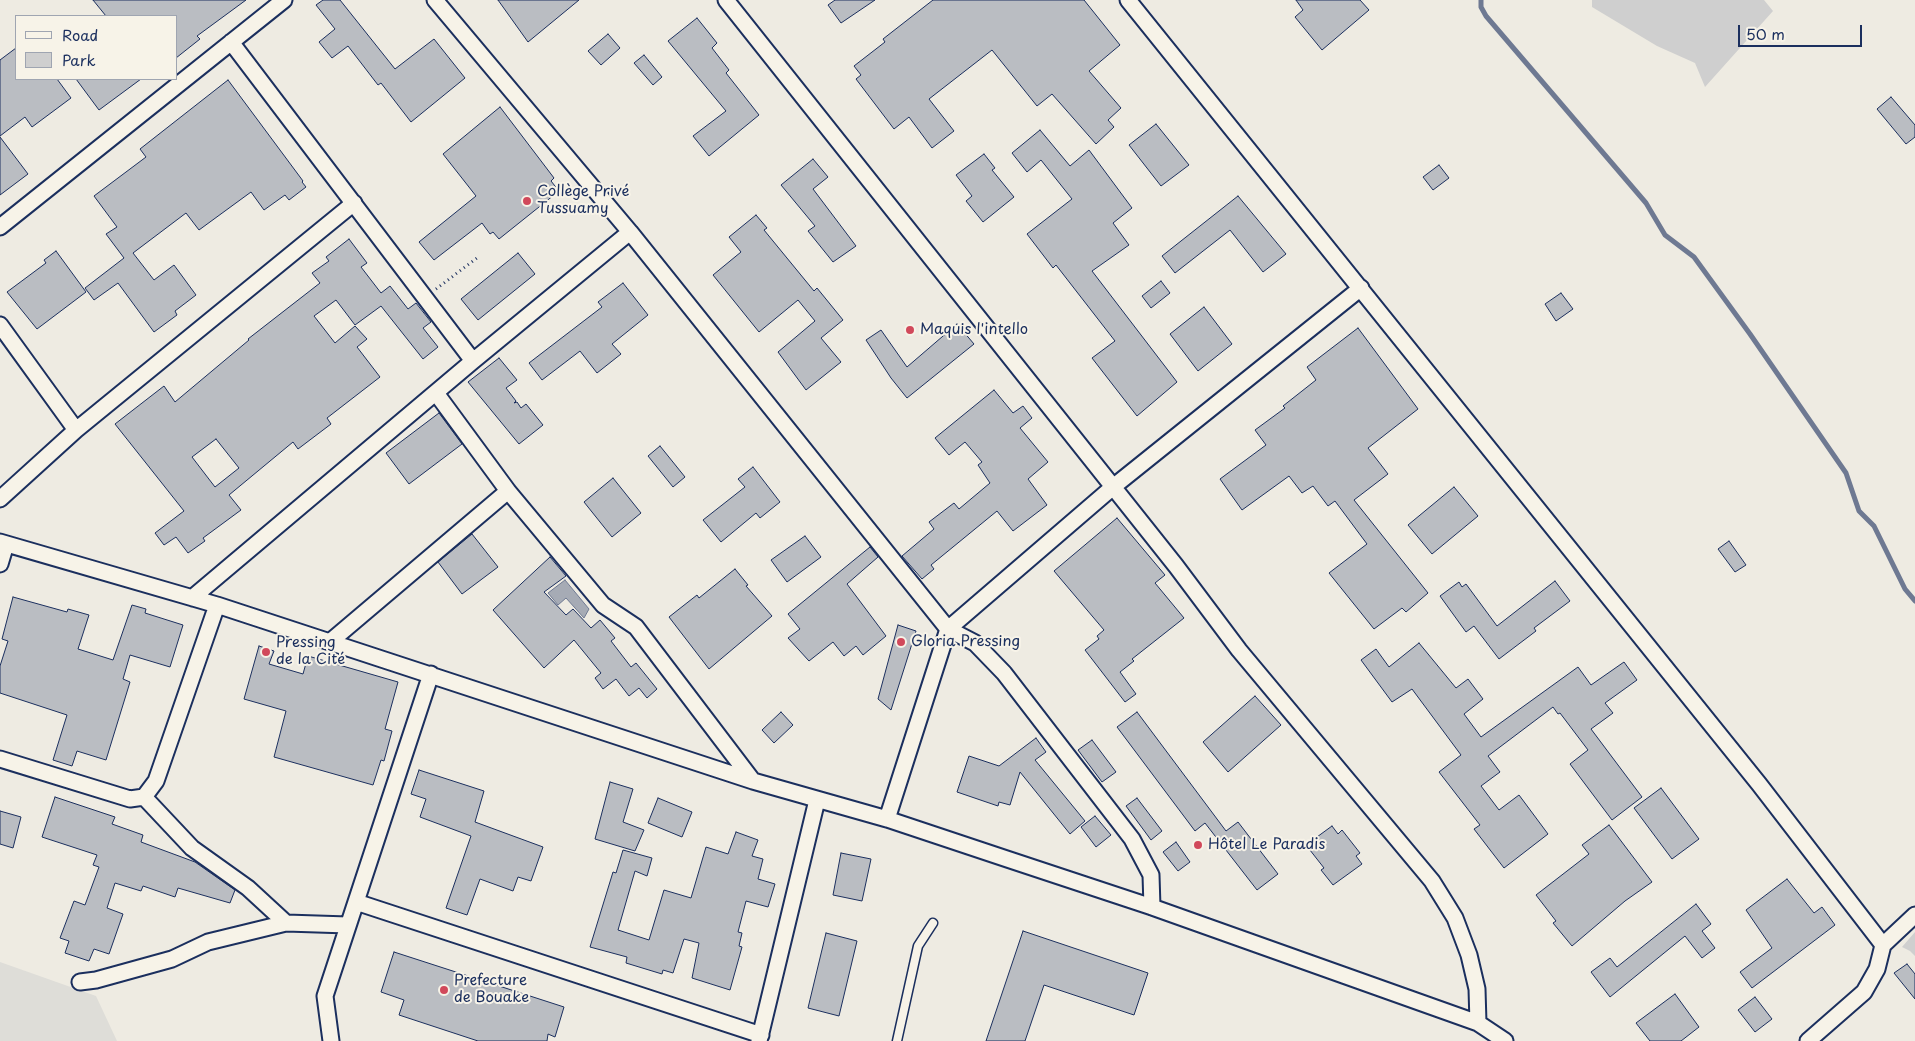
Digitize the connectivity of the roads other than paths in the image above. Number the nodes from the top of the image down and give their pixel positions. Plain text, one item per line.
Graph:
1 (284, 0) edge
2 (435, 0) edge
3 (726, 0) edge
4 (1128, 0) edge
5 (231, 42) junction
6 (354, 203) junction
7 (0, 227) edge
8 (630, 232) junction
9 (1361, 288) junction
10 (0, 325) edge
11 (473, 361) junction
12 (436, 393) junction
13 (76, 430) junction
14 (1113, 487) junction
15 (508, 491) junction
16 (0, 499) edge
17 (3, 543) edge
18 (0, 564) edge
19 (192, 598) junction
20 (217, 605) junction
21 (948, 629) junction
22 (331, 641) junction
23 (431, 674) junction
24 (0, 759) edge
25 (753, 780) junction
26 (144, 797) junction
27 (817, 800) junction
28 (887, 819) junction
29 (356, 902) junction
30 (1152, 907) junction
31 (1915, 915) edge
32 (286, 923) junction
33 (933, 923) dead end
34 (348, 925) junction
35 (1883, 945) junction
36 (80, 982) dead end
37 (1478, 1023) junction
38 (760, 1038) edge
39 (331, 1041) edge
40 (897, 1041) edge
41 (1506, 1041) edge
42 (1808, 1041) edge

1 - 5 street
2 - 8 street
3 - 14 street
4 - 9 street
5 - 6 street
5 - 7 street
6 - 11 street
6 - 13 street
8 - 11 street
8 - 21 street
9 - 14 street
9 - 35 street
10 - 13 street
11 - 12 street
12 - 15 street
12 - 19 street
13 - 16 street
14 - 21 street
14 - 37 street
15 - 22 street
15 - 25 street
17 - 18 street
17 - 19 street
19 - 20 street
20 - 22 street
20 - 26 street
21 - 28 street
21 - 30 street
22 - 23 street
23 - 25 street
23 - 29 street
24 - 26 street
25 - 27 street
26 - 32 street
27 - 28 street
27 - 38 street
28 - 30 street
29 - 34 street
29 - 38 street
30 - 37 street
31 - 35 street
32 - 34 street
32 - 36 street
33 - 40 lane
34 - 39 street
35 - 42 street
37 - 41 street

